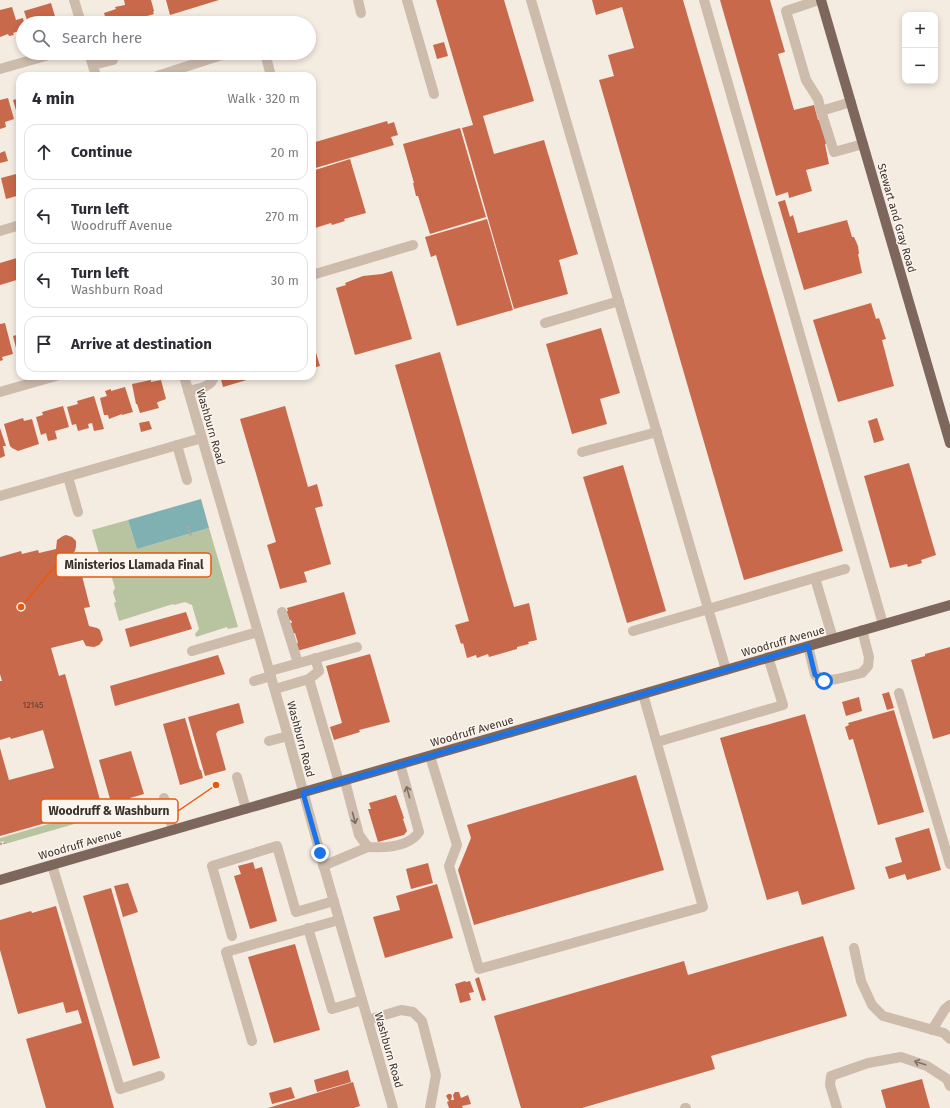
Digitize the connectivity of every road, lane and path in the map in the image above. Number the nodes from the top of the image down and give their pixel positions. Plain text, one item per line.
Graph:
1 (74, 0) edge
2 (358, 0) edge
3 (407, 0) edge
4 (531, 0) edge
5 (704, 0) edge
6 (820, 0) edge
7 (361, 13) dead end
8 (79, 16) edge
9 (32, 60) edge
10 (91, 60) edge
11 (112, 60) dead end
12 (203, 60) edge
13 (267, 60) edge
14 (93, 65) junction
15 (0, 69) edge
16 (95, 72) edge
17 (176, 72) edge
18 (270, 72) edge
19 (434, 94) dead end
20 (851, 102) junction
21 (821, 111) junction
22 (863, 144) junction
23 (16, 226) edge
24 (0, 231) edge
25 (413, 245) dead end
26 (316, 274) edge
27 (619, 302) junction
28 (545, 323) dead end
29 (42, 380) edge
30 (185, 380) edge
31 (212, 380) edge
32 (188, 391) junction
33 (0, 392) edge
34 (657, 432) junction
35 (202, 438) junction
36 (950, 443) edge
37 (177, 446) junction
38 (582, 452) dead end
39 (68, 477) junction
40 (187, 480) dead end
41 (0, 496) edge
42 (78, 512) dead end
43 (188, 526) dead end
44 (191, 536) dead end
45 (845, 569) dead end
46 (815, 578) junction
47 (950, 605) edge
48 (708, 609) junction
49 (282, 612) dead end
50 (883, 624) junction
51 (862, 630) junction
52 (633, 631) dead end
53 (258, 632) junction
54 (833, 638) junction
55 (808, 646) junction
56 (357, 647) dead end
57 (192, 651) dead end
58 (315, 658) junction
59 (768, 658) junction
60 (298, 663) junction
61 (726, 670) junction
62 (270, 673) junction
63 (309, 679) junction
64 (254, 681) dead end
65 (275, 689) junction
66 (900, 693) dead end
67 (643, 694) junction
68 (288, 736) junction
69 (269, 741) dead end
70 (657, 742) junction
71 (430, 756) junction
72 (400, 764) junction
73 (237, 778) dead end
74 (342, 781) junction
75 (303, 793) junction
76 (164, 798) dead end
77 (246, 809) junction
78 (173, 830) junction
79 (0, 844) edge
80 (4, 844) dead end
81 (368, 847) junction
82 (950, 864) edge
83 (52, 865) junction
84 (323, 866) junction
85 (0, 880) edge
86 (334, 902) junction
87 (339, 920) junction
88 (308, 928) junction
89 (232, 936) dead end
90 (854, 948) dead end
91 (362, 1000) junction
92 (950, 1005) edge
93 (368, 1020) junction
94 (932, 1030) junction
95 (950, 1039) edge
96 (252, 1041) dead end
97 (160, 1076) dead end
98 (950, 1086) edge
99 (393, 1108) edge
100 (430, 1108) edge
101 (837, 1108) edge

1 - 8 street
2 - 7 street
3 - 19 street
4 - 27 street
5 - 50 street
6 - 20 main road, Stewart and Gray Road
6 - 21 street
9 - 15 street
10 - 14 street
11 - 14 street
12 - 17 street
13 - 18 street
14 - 16 street
20 - 21 street
20 - 22 main road, Stewart and Gray Road
21 - 22 street
22 - 36 main road, Stewart and Gray Road
23 - 24 street
25 - 26 street
27 - 28 street
27 - 34 street
29 - 33 street
30 - 32 street, Washburn Road
31 - 32 street
32 - 35 street, Washburn Road
34 - 38 street
34 - 48 street
35 - 37 street
35 - 53 street, Washburn Road
37 - 39 street
37 - 40 street
39 - 41 street
39 - 42 street
43 - 44 path
45 - 46 street
46 - 48 street
46 - 54 street
47 - 50 main road, Woodruff Avenue
48 - 52 street
48 - 61 street
49 - 60 street
50 - 51 main road, Woodruff Avenue
51 - 54 main road, Woodruff Avenue
51 - 55 street
53 - 57 street
53 - 62 street, Washburn Road
54 - 55 main road, Woodruff Avenue
55 - 59 main road, Woodruff Avenue
56 - 58 street
58 - 60 street
58 - 63 street
59 - 61 main road, Woodruff Avenue
59 - 70 street
60 - 62 street
61 - 67 main road, Woodruff Avenue
62 - 64 street
62 - 65 street, Washburn Road
63 - 65 street
63 - 74 street
65 - 68 street, Washburn Road
66 - 82 street
67 - 70 street
67 - 71 main road, Woodruff Avenue
68 - 69 street
68 - 75 street, Washburn Road
70 - 71 street
71 - 72 main road, Woodruff Avenue
72 - 74 main road, Woodruff Avenue
81 -> 72 street
73 - 77 street
74 - 75 main road, Woodruff Avenue
74 -> 81 street
75 - 77 main road, Woodruff Avenue
75 - 84 street, Washburn Road
76 - 78 street
77 - 78 main road, Woodruff Avenue
78 - 83 main road, Woodruff Avenue
79 - 80 path
81 - 84 street
83 - 85 main road, Woodruff Avenue
83 - 97 street
84 - 86 street, Washburn Road
86 - 87 street, Washburn Road
86 - 89 street
87 - 88 street
87 - 91 street, Washburn Road
88 - 91 street
88 - 96 street
90 - 94 street
91 - 93 street, Washburn Road
92 - 94 street
93 - 99 street, Washburn Road
93 - 100 street
94 - 95 street
98 -> 101 street

